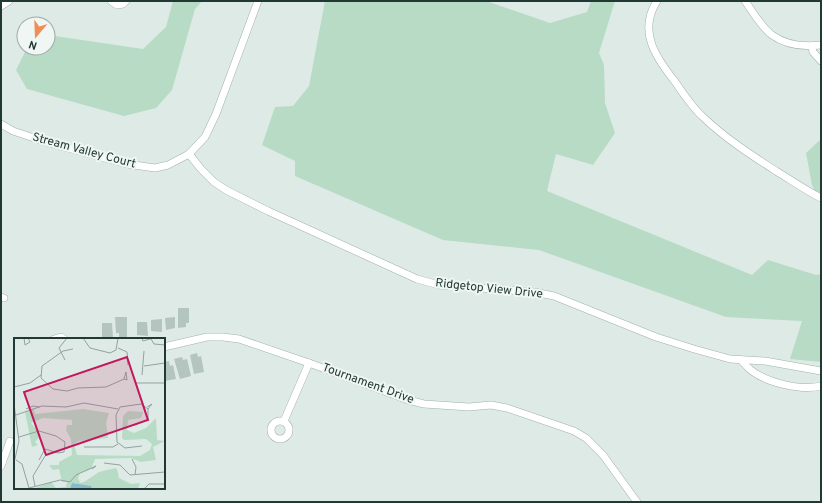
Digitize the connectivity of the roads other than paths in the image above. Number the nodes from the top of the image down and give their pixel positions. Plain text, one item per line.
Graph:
1 (9, 1) edge
2 (111, 1) edge
3 (126, 1) edge
4 (258, 1) edge
5 (657, 1) edge
6 (745, 1) edge
7 (1, 6) edge
8 (821, 45) edge
9 (812, 46) junction
10 (821, 60) edge
11 (1, 124) edge
12 (189, 154) junction
13 (821, 198) edge
14 (165, 346) edge
15 (741, 360) junction
16 (309, 363) junction
17 (821, 371) edge
18 (821, 386) edge
19 (284, 421) dead end
20 (10, 441) dead end
21 (1, 466) edge
22 (637, 502) edge

1 - 7 street
2 - 3 street
4 - 12 street, Stream Valley Court
5 - 13 street
6 - 9 street
8 - 9 street
9 - 10 street
11 - 12 street, Stream Valley Court
12 - 15 street, Ridgetop View Drive
14 - 16 street, Tournament Drive
15 - 17 street, Ridgetop View Drive
15 - 18 street
16 - 19 street
16 - 22 street, Tournament Drive
20 - 21 street

